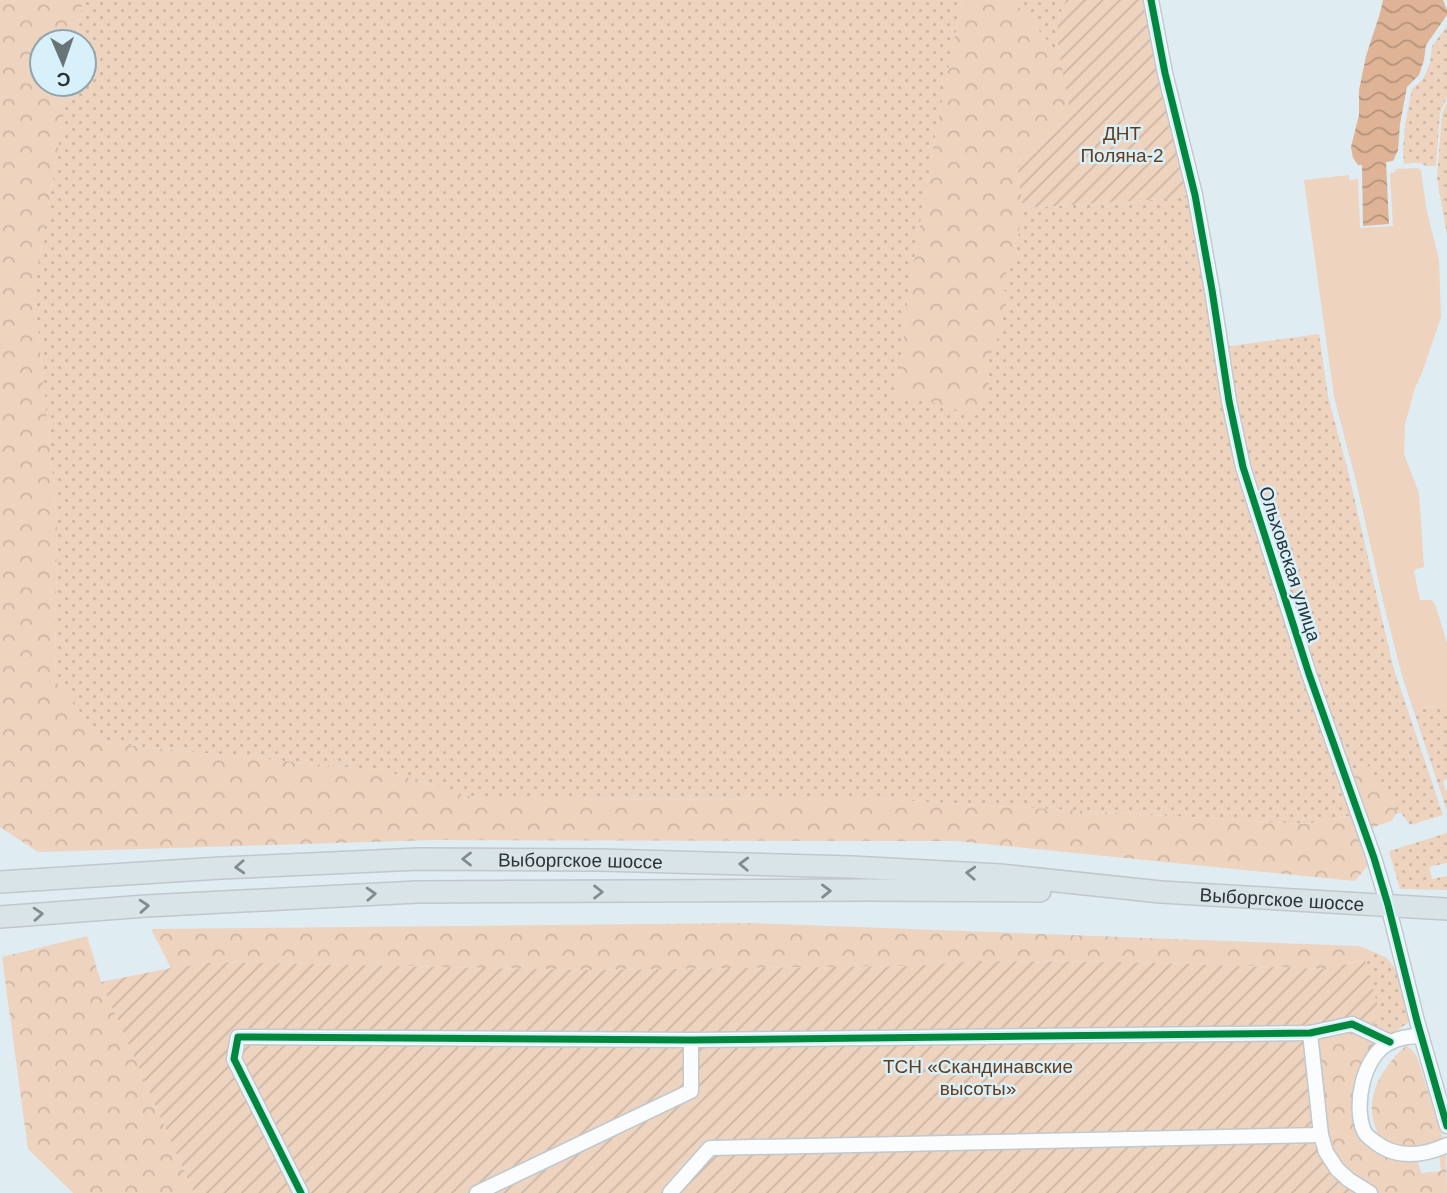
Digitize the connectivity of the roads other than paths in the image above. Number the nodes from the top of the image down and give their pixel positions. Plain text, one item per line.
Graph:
1 (1151, 0) edge
2 (0, 882) edge
3 (1161, 892) junction
4 (1388, 905) junction
5 (1447, 909) edge
6 (0, 917) edge
7 (1310, 1033) junction
8 (1421, 1036) junction
9 (691, 1040) junction
10 (1390, 1042) junction
11 (1447, 1126) edge
12 (1321, 1135) junction
13 (1447, 1145) edge
14 (301, 1193) edge
15 (477, 1193) edge
16 (670, 1193) edge
17 (1370, 1193) edge

1 - 4 street, Ольховская улица
3 -> 2 main road, Выборгское шоссе
3 - 4 main road, Выборгское шоссе
6 -> 3 main road, Выборгское шоссе
4 - 5 main road, Выборгское шоссе
4 - 8 street, Ольховская улица
7 - 9 street
7 - 10 street
7 - 12 street
8 - 10 street
8 - 11 street, Ольховская улица
9 - 14 street
9 - 15 street
10 - 13 street
12 - 16 street
12 - 17 street

